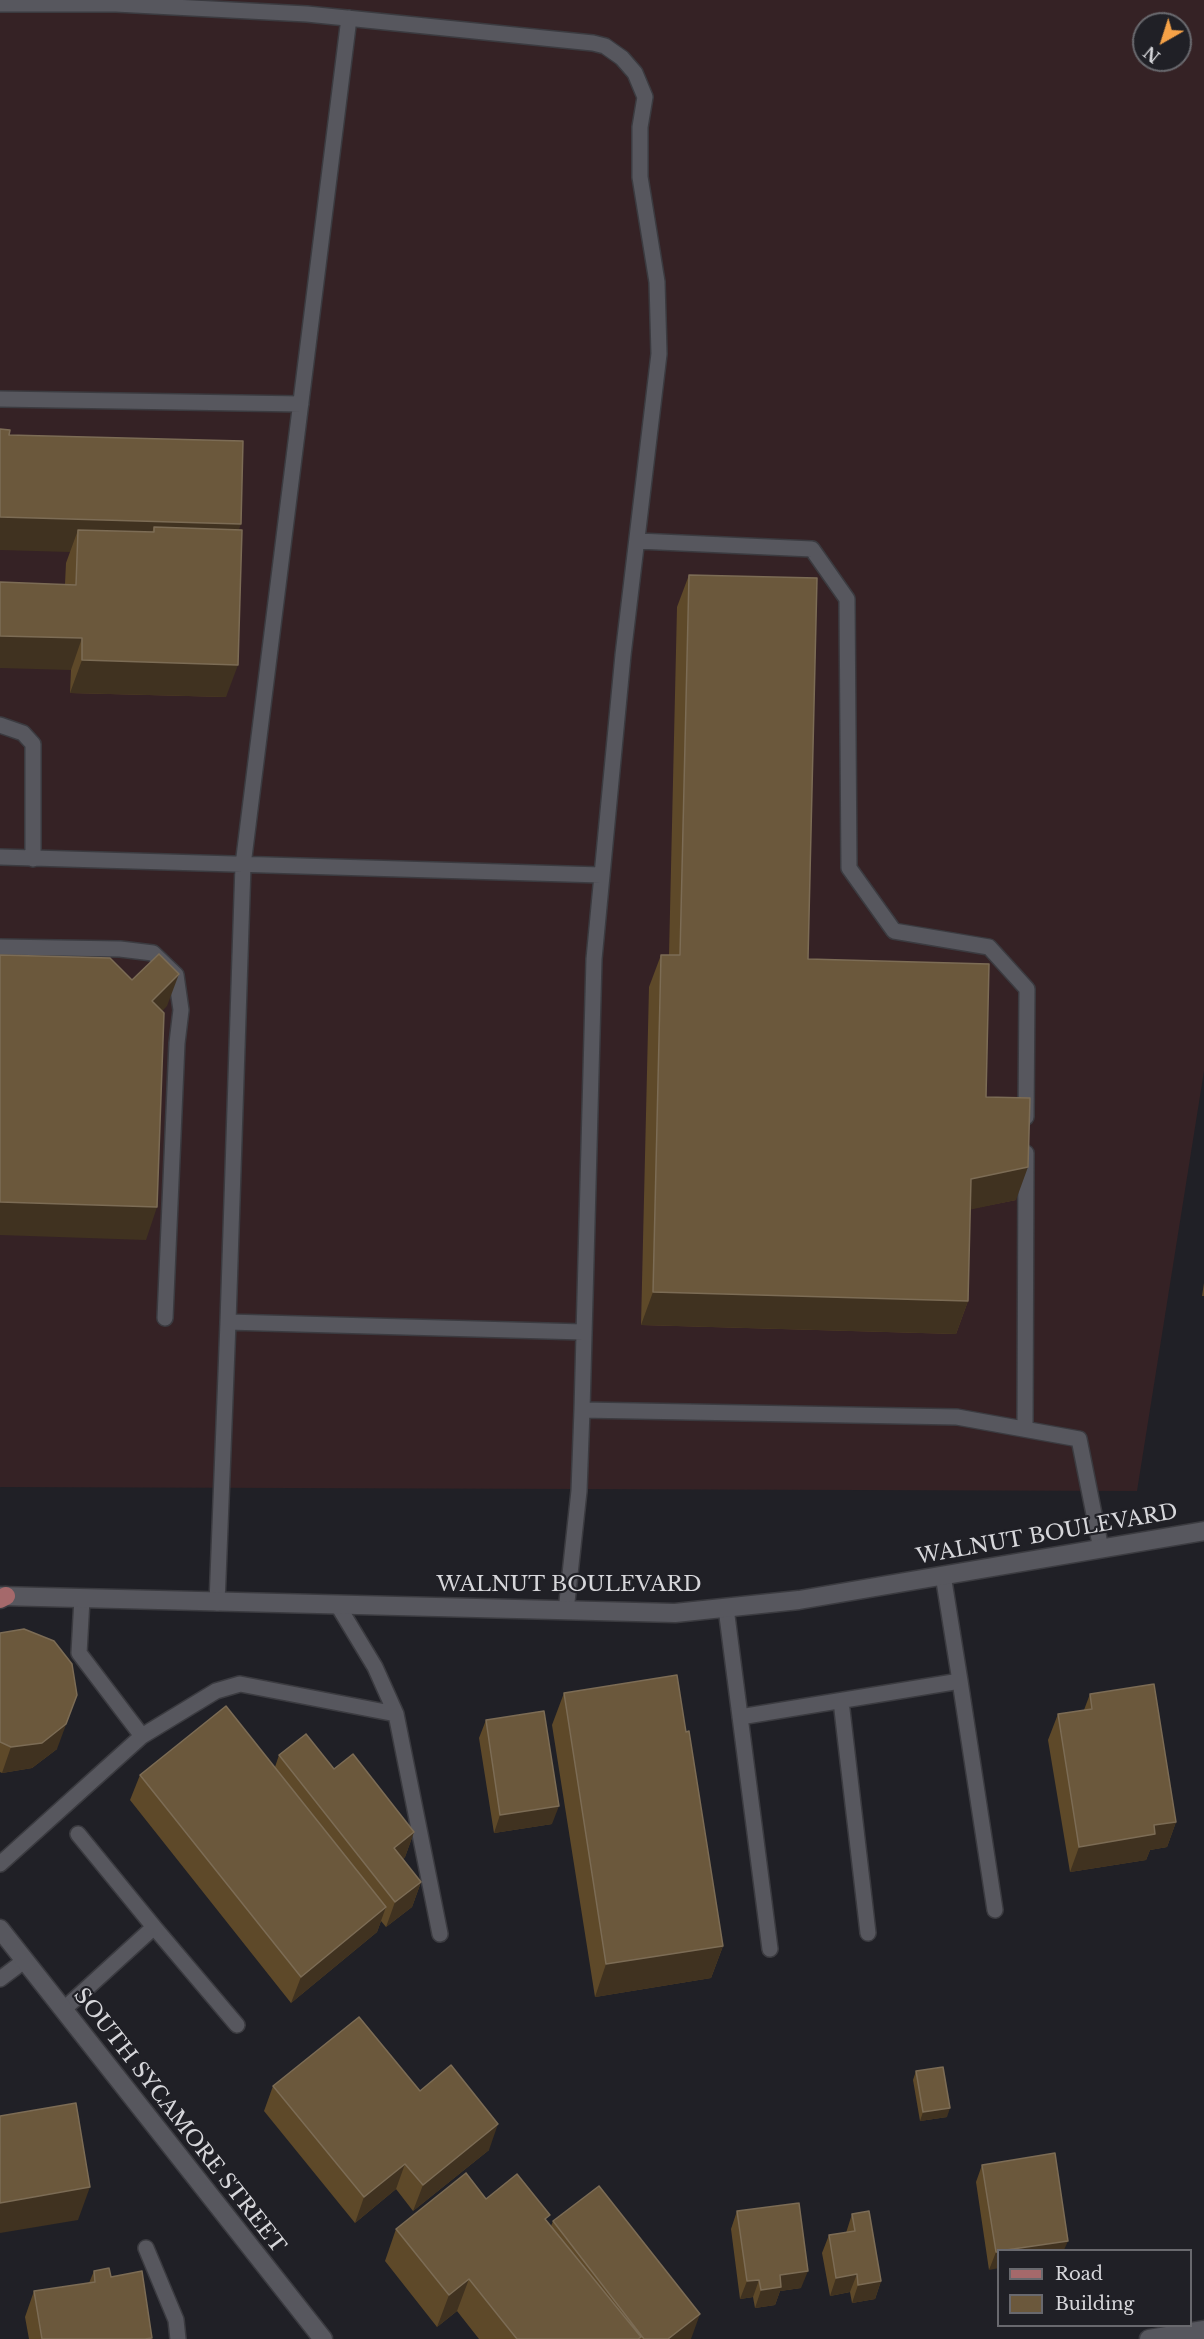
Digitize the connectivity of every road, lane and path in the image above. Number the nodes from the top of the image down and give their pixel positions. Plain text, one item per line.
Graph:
1 (0, 4) edge
2 (349, 18) junction
3 (0, 399) edge
4 (301, 404) junction
5 (638, 541) junction
6 (0, 725) edge
7 (0, 857) edge
8 (33, 859) junction
9 (243, 866) junction
10 (601, 875) junction
11 (0, 947) edge
12 (165, 1318) dead end
13 (228, 1322) junction
14 (584, 1332) junction
15 (582, 1410) junction
16 (1025, 1429) junction
17 (1204, 1532) edge
18 (1101, 1549) junction
19 (944, 1575) junction
20 (2, 1597) edge
21 (82, 1599) junction
22 (217, 1603) junction
23 (337, 1604) junction
24 (726, 1608) junction
25 (566, 1611) junction
26 (960, 1681) junction
27 (841, 1701) junction
28 (396, 1714) junction
29 (740, 1717) junction
30 (142, 1736) junction
31 (78, 1834) dead end
32 (0, 1864) edge
33 (994, 1910) dead end
34 (154, 1928) junction
35 (0, 1929) edge
36 (868, 1933) dead end
37 (440, 1934) dead end
38 (770, 1949) dead end
39 (24, 1960) junction
40 (0, 1979) edge
41 (63, 2010) junction
42 (237, 2025) dead end
43 (146, 2248) dead end
44 (1204, 2330) edge
45 (178, 2339) edge
46 (323, 2339) edge
47 (1149, 2339) edge

1 - 2 lane
2 - 4 lane
2 - 5 lane
3 - 4 lane
4 - 9 lane
5 - 10 lane
5 - 16 lane
6 - 8 lane
7 - 8 lane
8 - 9 lane
9 - 10 lane
9 - 13 lane
10 - 14 lane
11 - 12 lane
13 - 14 lane
13 - 22 lane
14 - 15 lane
15 - 16 lane
15 - 25 lane
16 - 18 lane
17 - 18 street, WALNUT BOULEVARD
18 - 19 street, WALNUT BOULEVARD
19 - 24 street, WALNUT BOULEVARD
19 - 26 lane
20 - 21 street, WALNUT BOULEVARD
21 - 22 street, WALNUT BOULEVARD
21 - 30 lane
22 - 23 street, WALNUT BOULEVARD
23 - 25 street, WALNUT BOULEVARD
23 - 28 lane
24 - 25 street, WALNUT BOULEVARD
24 - 29 lane
26 - 27 lane
26 - 33 lane
27 - 29 lane
27 - 36 lane
28 - 30 lane
28 - 37 lane
29 - 38 lane
30 - 32 lane
31 - 34 lane
34 - 41 lane
34 - 42 lane
35 - 39 street, SOUTH SYCAMORE STREET
39 - 40 lane
39 - 41 street, SOUTH SYCAMORE STREET
41 - 46 street, SOUTH SYCAMORE STREET
43 - 45 lane
44 - 47 street

